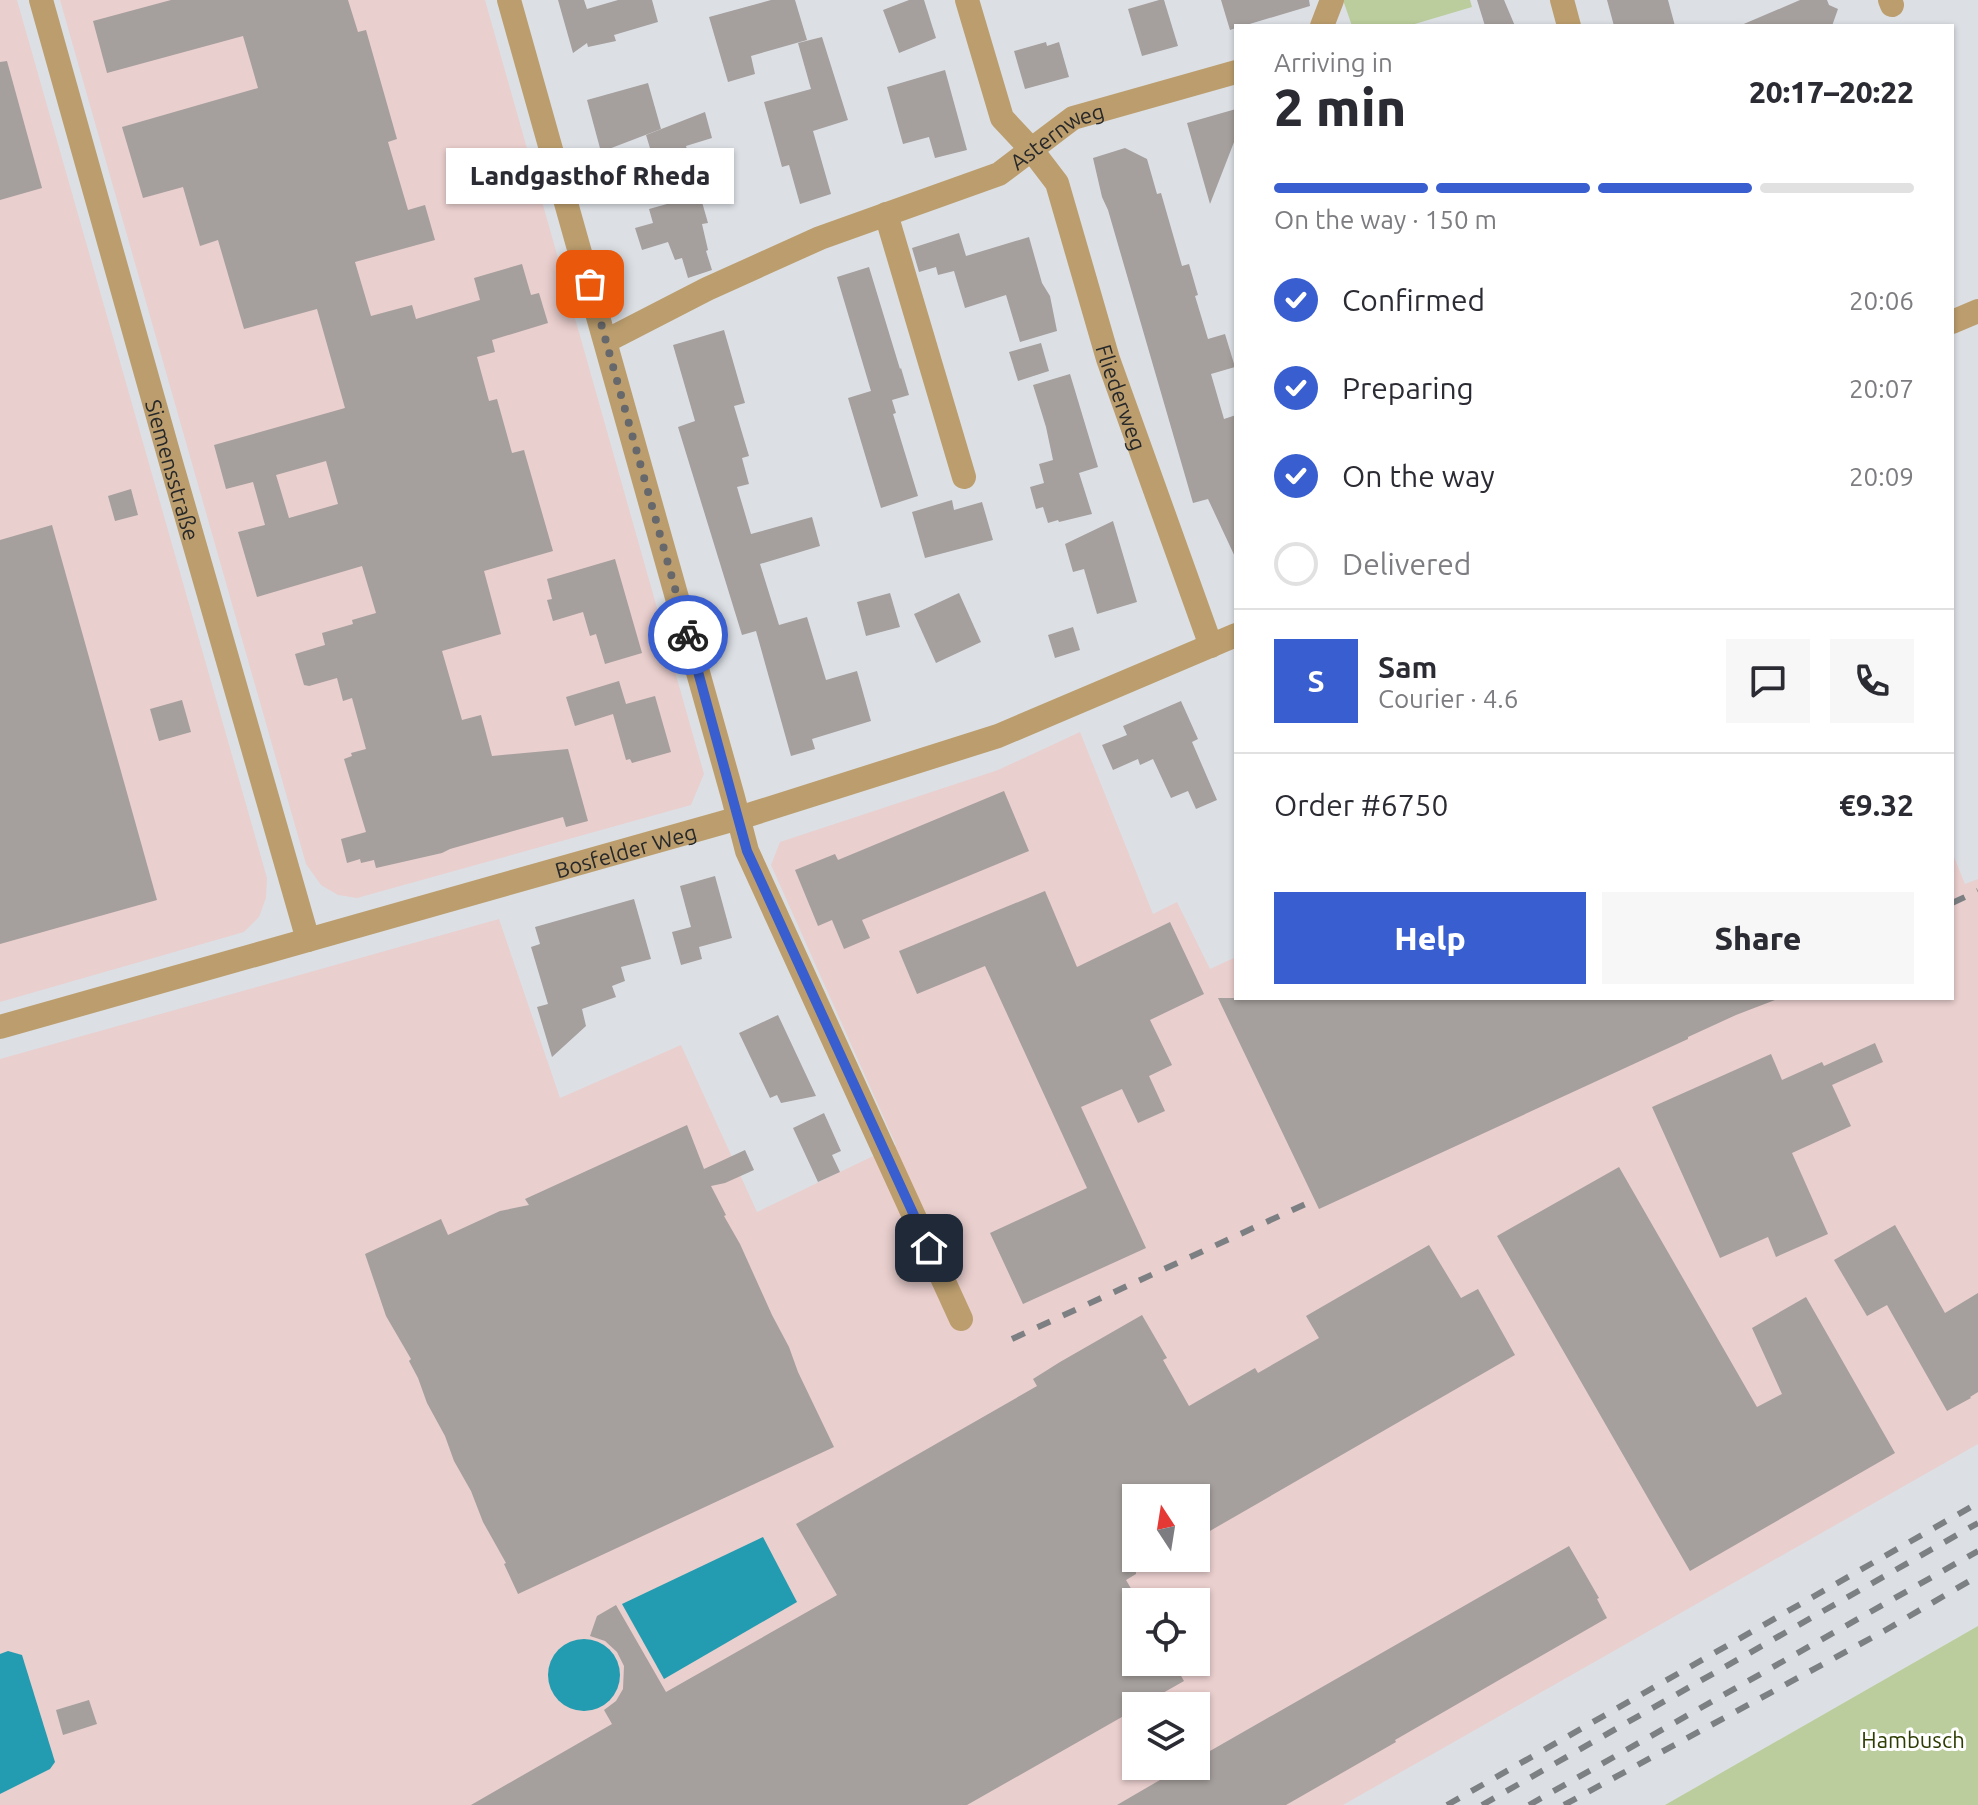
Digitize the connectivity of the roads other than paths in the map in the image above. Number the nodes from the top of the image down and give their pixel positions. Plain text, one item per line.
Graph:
1 (41, 0) edge
2 (509, 0) edge
3 (967, 0) edge
4 (1332, 0) edge
5 (1562, 0) edge
6 (1323, 24) edge
7 (1568, 24) edge
8 (1234, 73) edge
9 (1031, 149) junction
10 (886, 214) junction
11 (1978, 311) edge
12 (1954, 321) edge
13 (606, 341) junction
14 (964, 477) dead end
15 (1234, 636) edge
16 (1211, 646) junction
17 (739, 818) junction
18 (308, 940) junction
19 (0, 1027) edge
20 (961, 1319) dead end

1 - 18 street, Siemensstraße
2 - 13 street
3 - 9 street, Fliederweg
4 - 6 street
5 - 7 street
8 - 9 street, Asternweg
9 - 10 street, Asternweg
9 - 16 street, Fliederweg
10 - 13 street, Asternweg
10 - 14 street
11 - 12 street
13 - 17 street
15 - 16 street, Bosfelder Weg
16 - 17 street, Bosfelder Weg
17 - 18 street, Bosfelder Weg
17 - 20 street
18 - 19 street, Bosfelder Weg

